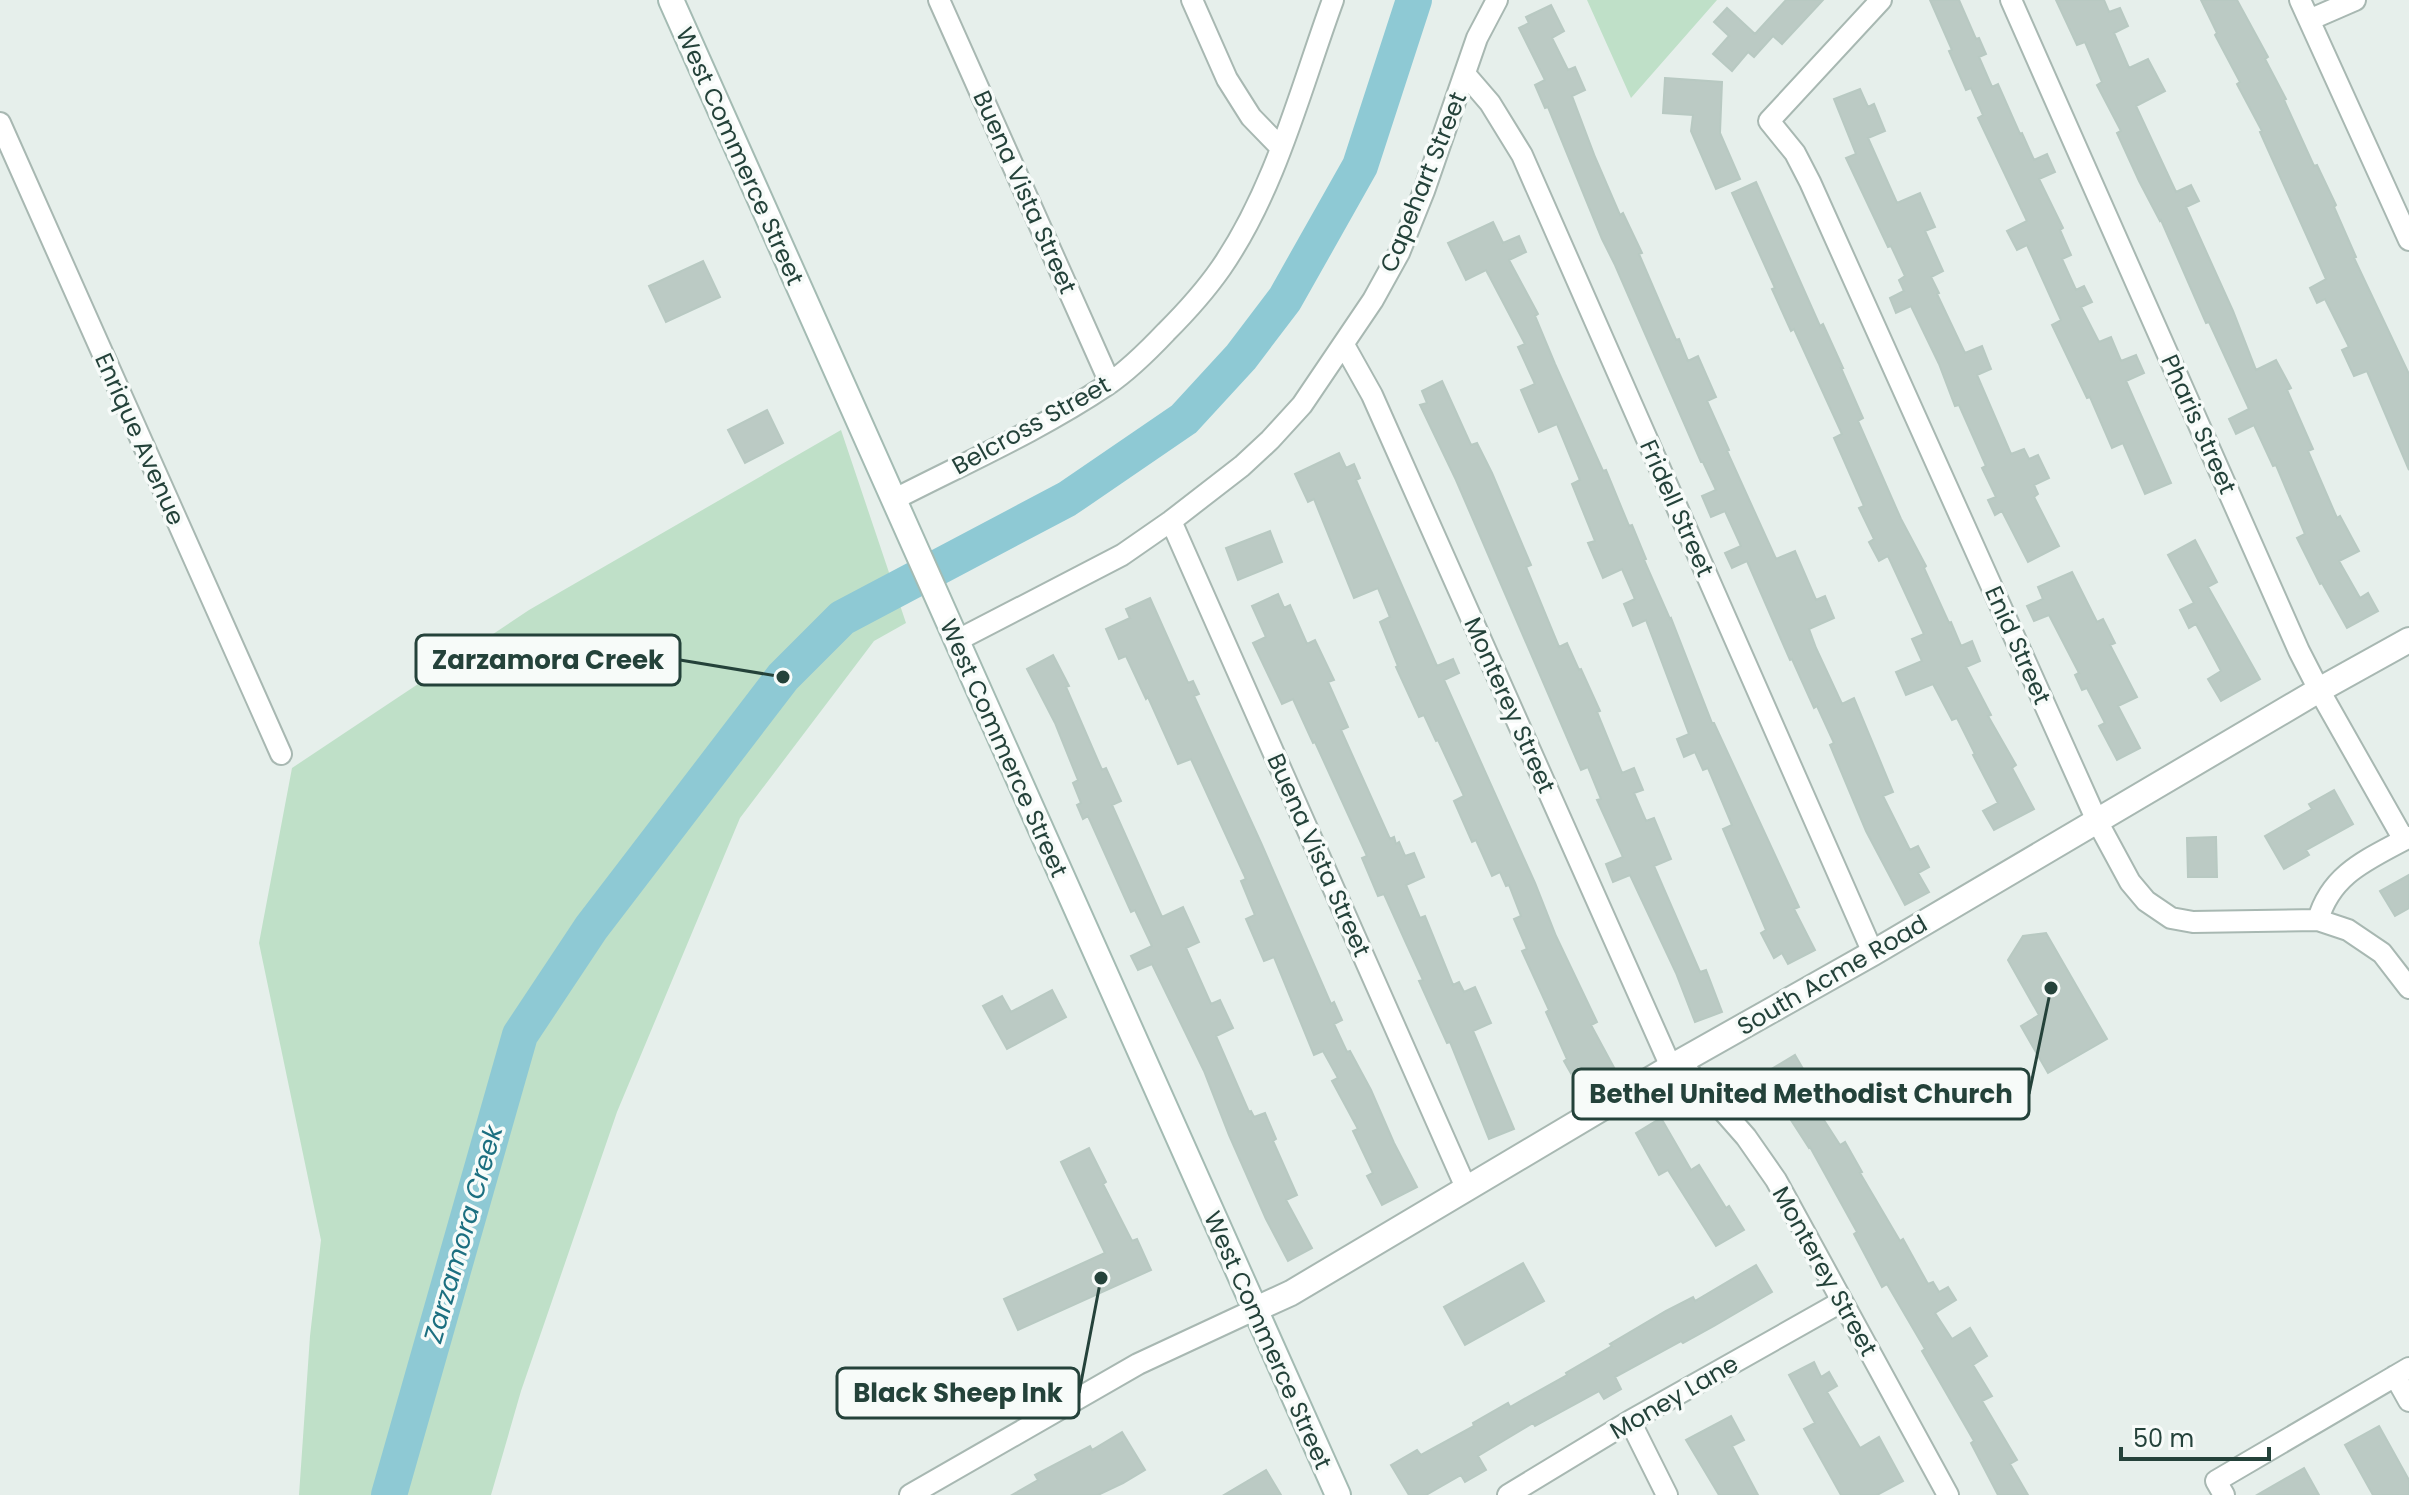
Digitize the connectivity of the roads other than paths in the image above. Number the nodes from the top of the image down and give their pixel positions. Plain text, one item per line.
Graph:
1 (671, 0) edge
2 (939, 0) edge
3 (1192, 0) edge
4 (1333, 0) edge
5 (1497, 0) edge
6 (1881, 0) edge
7 (2011, 0) edge
8 (2300, 0) edge
9 (2355, 0) edge
10 (2309, 20) junction
11 (1465, 74) junction
12 (0, 123) edge
13 (1280, 147) junction
14 (2409, 240) edge
15 (1344, 345) junction
16 (1110, 383) junction
17 (893, 500) junction
18 (1171, 521) junction
19 (2409, 640) edge
20 (956, 641) junction
21 (2319, 690) junction
22 (281, 754) dead end
23 (2097, 821) junction
24 (2406, 839) edge
25 (2318, 920) junction
26 (1873, 953) junction
27 (2409, 988) edge
28 (1676, 1065) junction
29 (1467, 1190) junction
30 (1841, 1302) junction
31 (1254, 1310) junction
32 (2402, 1372) edge
33 (2409, 1401) edge
34 (1630, 1421) junction
35 (2220, 1488) edge
36 (910, 1495) edge
37 (1338, 1495) edge
38 (1508, 1495) edge
39 (1667, 1495) edge
40 (1948, 1495) edge

1 - 17 main road, West Commerce Street
2 - 16 street, Buena Vista Street
3 - 13 street
4 - 13 street, Belcross Street
5 - 11 street, Capehart Street
6 - 23 street, Enid Street
7 - 21 street, Pharis Street
8 - 10 street
9 - 10 street
10 - 14 street
11 - 15 street, Capehart Street
11 - 26 street, Fridell Street
12 - 22 street, Enrique Avenue
13 - 16 street, Belcross Street
15 - 18 street, Capehart Street
15 - 28 street, Monterey Street
16 - 17 street, Belcross Street
17 - 20 main road, West Commerce Street
18 - 20 street, Capehart Street
18 - 29 street, Buena Vista Street
19 - 21 main road, South Acme Road
20 - 31 main road, West Commerce Street
21 - 23 main road, South Acme Road
21 - 24 street, Pharis Street
23 - 25 street, Enid Street
23 - 26 main road, South Acme Road
24 - 25 street
25 - 27 street, Enid Street
26 - 28 main road, South Acme Road
28 - 29 main road, South Acme Road
28 - 30 street, Monterey Street
29 - 31 main road, South Acme Road
30 - 34 street, Money Lane
30 - 40 street, Monterey Street
31 - 36 street
31 - 37 main road, West Commerce Street
32 - 33 street
32 - 35 street
34 - 38 street, Money Lane
34 - 39 street

